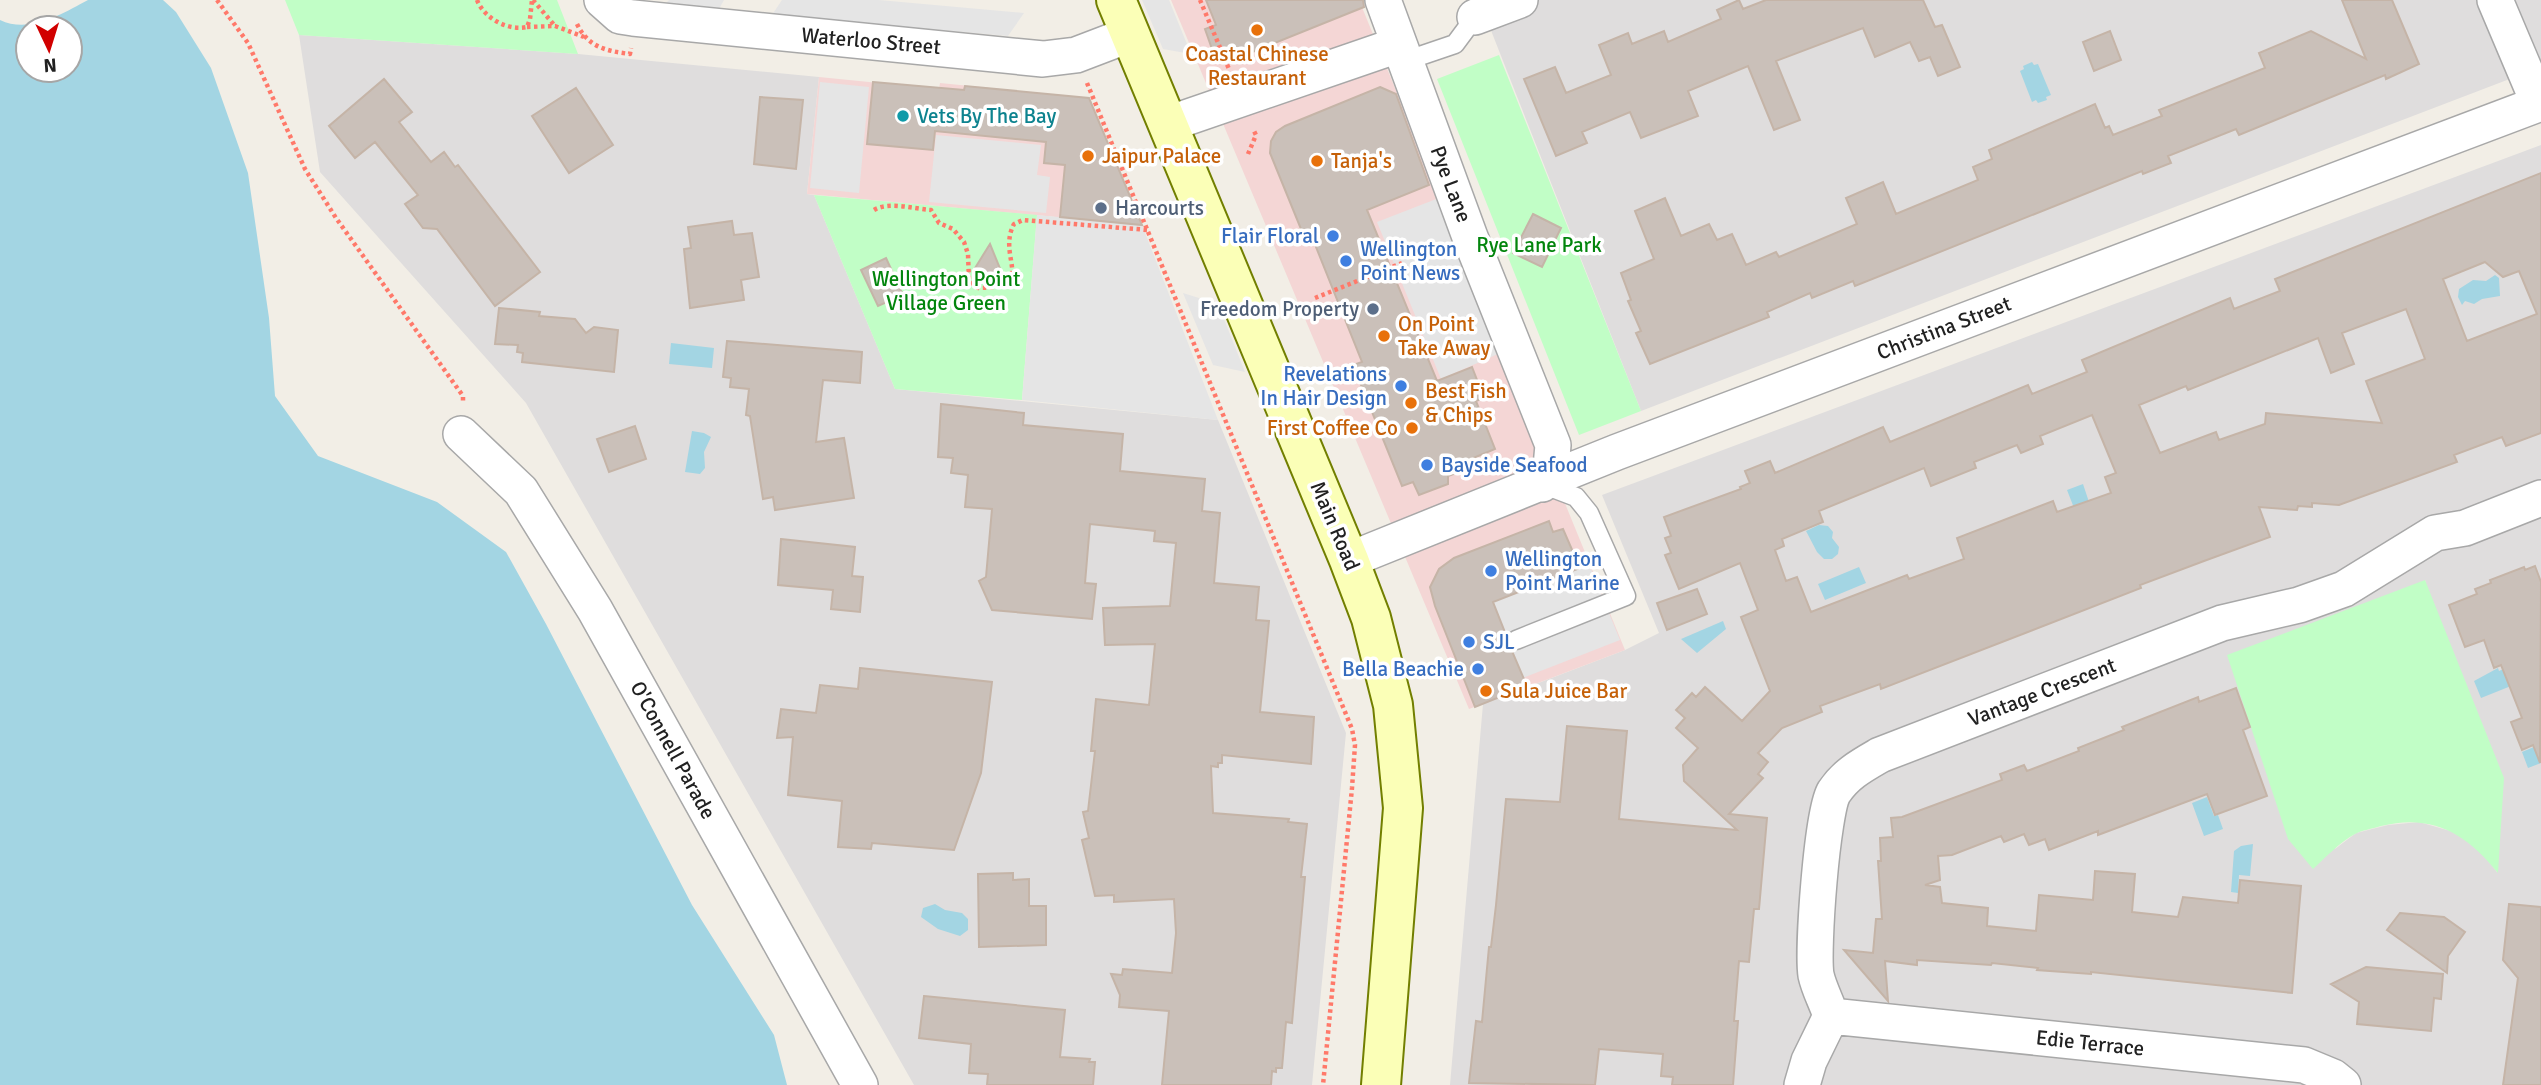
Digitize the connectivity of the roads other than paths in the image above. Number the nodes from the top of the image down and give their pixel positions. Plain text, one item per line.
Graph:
1 (1382, 0) edge
2 (1520, 0) edge
3 (2495, 0) edge
4 (606, 4) edge
5 (1124, 17) edge
6 (1475, 17) joint
7 (1401, 53) junction
8 (2540, 104) edge
9 (1168, 124) junction
10 (461, 434) road end
11 (1542, 484) junction
12 (2541, 498) edge
13 (1349, 560) junction
14 (1516, 640) dead end
15 (1831, 1016) junction
16 (860, 1085) edge
17 (1381, 1085) edge
18 (1802, 1085) edge
19 (2343, 1085) edge

1 - 7 street, Pye Lane
2 - 6 street
3 - 8 street
4 - 5 street, Waterloo Street
5 - 9 main road, Main Road
6 - 7 lane
7 - 9 street
7 - 11 street, Pye Lane
8 - 11 street, Christina Street
9 - 13 main road, Main Road
10 - 16 street, O'Connell Parade
11 - 13 street, Christina Street
11 - 14 lane
12 - 15 street, Vantage Crescent
13 - 17 main road, Main Road
15 - 18 street
15 - 19 street, Edie Terrace

